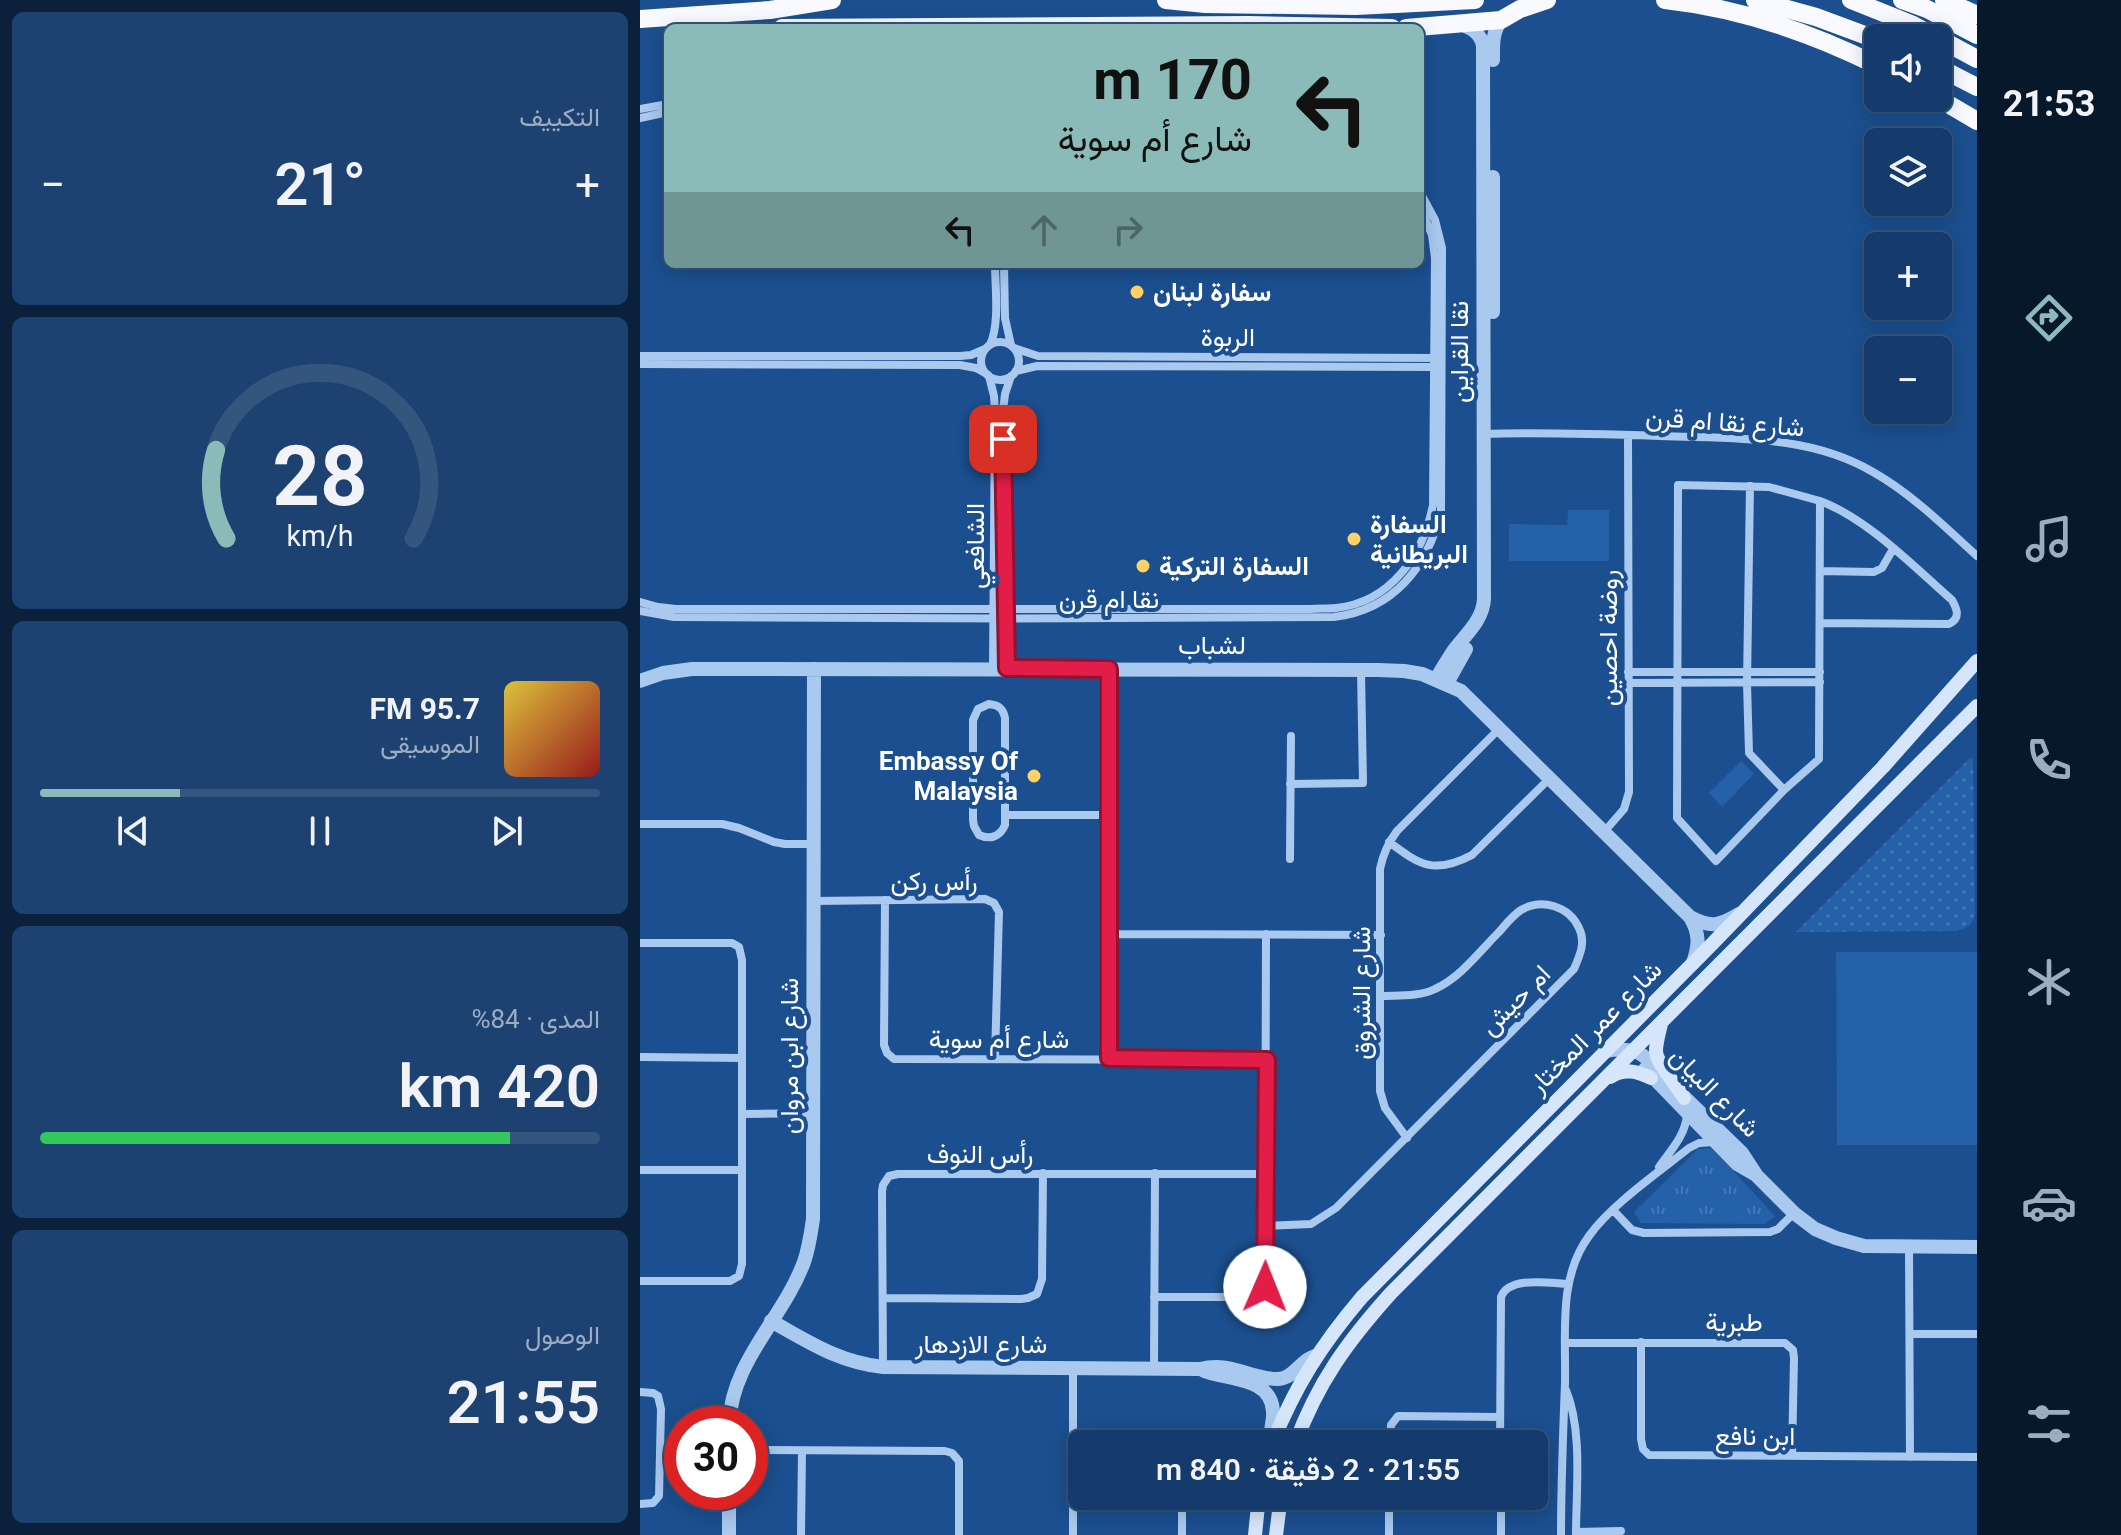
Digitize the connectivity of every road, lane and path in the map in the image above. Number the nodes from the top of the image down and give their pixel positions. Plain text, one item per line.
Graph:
1 (832, 0) edge
2 (1166, 0) edge
3 (1475, 0) edge
4 (1547, 0) edge
5 (1665, 0) edge
6 (1755, 0) edge
7 (1851, 0) edge
8 (1902, 0) edge
9 (1944, 0) edge
10 (1356, 6) junction
11 (1977, 15) edge
12 (640, 19) edge
13 (1501, 20) junction
14 (1395, 24) edge
15 (1459, 24) junction
16 (1911, 24) edge
17 (1424, 27) edge
18 (640, 30) edge
19 (664, 30) edge
20 (1864, 35) edge
21 (1977, 35) edge
22 (1952, 46) edge
23 (1864, 59) edge
24 (1977, 59) edge
25 (1952, 74) edge
26 (1977, 87) edge
27 (664, 105) edge
28 (1952, 106) edge
29 (640, 109) edge
30 (664, 113) edge
31 (640, 118) edge
32 (1977, 121) edge
33 (1424, 199) edge
34 (1424, 216) edge
35 (995, 268) edge
36 (1004, 268) edge
37 (987, 347) junction
38 (1012, 347) junction
39 (640, 356) edge
40 (1439, 362) junction
41 (640, 364) edge
42 (1013, 373) junction
43 (988, 375) junction
44 (1487, 434) junction
45 (1628, 435) junction
46 (1750, 486) junction
47 (1820, 501) junction
48 (1893, 549) junction
49 (1977, 556) edge
50 (1820, 571) junction
51 (640, 602) edge
52 (995, 609) junction
53 (1005, 609) junction
54 (640, 611) edge
55 (993, 620) junction
56 (1006, 620) junction
57 (1821, 623) junction
58 (1977, 661) edge
59 (1000, 668) junction
60 (814, 669) junction
61 (1109, 669) junction
62 (1361, 670) junction
63 (1628, 672) junction
64 (1820, 672) junction
65 (1676, 678) junction
66 (1747, 678) junction
67 (640, 681) edge
68 (1442, 681) junction
69 (1820, 682) junction
70 (1628, 683) junction
71 (1977, 706) edge
72 (1499, 729) junction
73 (1291, 736) dead end
74 (1550, 778) junction
75 (1290, 784) junction
76 (1784, 790) junction
77 (1006, 815) junction
78 (1110, 815) junction
79 (640, 824) edge
80 (1604, 832) junction
81 (1389, 842) junction
82 (814, 844) junction
83 (1290, 859) dead end
84 (885, 900) junction
85 (814, 901) junction
86 (1740, 914) junction
87 (1690, 917) junction
88 (1110, 934) junction
89 (1266, 934) junction
90 (1381, 935) junction
91 (640, 943) edge
92 (1693, 963) junction
93 (1380, 996) junction
94 (1661, 1021) junction
95 (1632, 1025) junction
96 (1605, 1051) junction
97 (1632, 1052) junction
98 (640, 1057) edge
99 (742, 1058) junction
100 (995, 1058) junction
101 (1109, 1058) junction
102 (1267, 1060) junction
103 (1651, 1078) junction
104 (1602, 1081) junction
105 (1684, 1098) junction
106 (813, 1113) junction
107 (743, 1114) junction
108 (1687, 1115) junction
109 (1407, 1138) junction
110 (1715, 1142) junction
111 (640, 1170) edge
112 (742, 1170) junction
113 (1043, 1173) junction
114 (1155, 1173) junction
115 (1266, 1174) junction
116 (1757, 1176) junction
117 (1652, 1177) junction
118 (1613, 1210) junction
119 (1794, 1213) junction
120 (1266, 1226) junction
121 (1909, 1246) junction
122 (1977, 1247) edge
123 (640, 1281) edge
124 (1568, 1284) junction
125 (1154, 1297) junction
126 (883, 1298) junction
127 (771, 1321) junction
128 (1910, 1334) junction
129 (1977, 1334) edge
130 (1641, 1342) junction
131 (1565, 1343) junction
132 (1315, 1356) junction
133 (883, 1367) junction
134 (1073, 1368) junction
135 (1154, 1368) junction
136 (1200, 1369) junction
137 (1564, 1386) junction
138 (640, 1392) edge
139 (731, 1406) edge
140 (1499, 1417) junction
141 (1073, 1430) edge
142 (1272, 1430) edge
143 (1277, 1430) edge
144 (1301, 1430) edge
145 (1391, 1430) edge
146 (1499, 1430) edge
147 (768, 1450) edge
148 (802, 1451) junction
149 (1792, 1456) junction
150 (1910, 1457) junction
151 (1977, 1457) edge
152 (1561, 1461) junction
153 (1576, 1461) junction
154 (640, 1504) edge
155 (729, 1510) edge
156 (1073, 1510) edge
157 (1182, 1510) edge
158 (1258, 1510) edge
159 (1279, 1510) edge
160 (1389, 1510) edge
161 (1501, 1510) edge
162 (1621, 1531) dead end
163 (1576, 1534) edge
164 (729, 1535) edge
165 (801, 1535) edge
166 (959, 1535) edge
167 (1073, 1535) edge
168 (1182, 1535) edge
169 (1255, 1535) edge
170 (1276, 1535) edge
171 (1389, 1535) edge
172 (1501, 1535) edge
173 (1561, 1535) edge

1 - 12 highway
2 - 10 highway
3 - 10 highway
4 - 13 highway
5 - 23 highway
6 - 20 highway
7 - 16 highway
8 - 21 highway
9 - 11 highway
10 - 14 highway
13 - 15 highway
13 - 44 street, نقا القراين
15 - 17 highway
15 - 44 street, نقا القراين
18 - 19 highway
22 - 24 highway
25 - 26 highway
27 - 29 street
28 - 32 highway
30 - 31 street
33 - 40 street, نقا ام قرن
34 - 40 street, نقا ام قرن
35 - 37 street
36 - 38 street
37 - 38 street
37 - 39 street
37 - 43 street
38 - 40 street, الربوة
38 - 42 street
40 - 42 street, الربوة
40 - 53 street, نقا ام قرن
40 - 56 street, نقا ام قرن
41 - 43 street
42 - 43 street
42 - 53 street, الشافعي
43 - 52 street, الشافعي
44 - 45 street, شارع نقا ام قرن
44 - 68 street, نقا القراين
45 - 49 street, شارع نقا ام قرن
45 - 63 street, روضة احصين
46 - 47 street
46 - 65 street
46 - 66 street
47 - 48 street
47 - 50 street
48 - 50 street
48 - 57 street
50 - 57 street
51 - 52 street, نقا ام قرن
52 - 53 street, نقا ام قرن
52 - 55 street, الشافعي
53 - 56 street, الشافعي
54 - 55 street, نقا ام قرن
55 - 56 street, نقا ام قرن
55 - 59 street, الشافعي
56 - 59 street, الشافعي
57 - 64 street
58 - 86 main road, شارع عمر المختار
59 - 60 street, لشباب
59 - 61 street, لشباب
60 - 67 street, لشباب
60 - 82 street, شارع ابن مروان
61 - 62 street, لشباب
61 - 78 street
62 - 68 street, لشباب
62 - 75 street
63 - 65 street
63 - 70 street, روضة احصين
64 - 66 street
64 - 69 street
65 - 66 street
65 - 70 street
65 - 76 street
66 - 69 street
66 - 76 street
68 - 72 street, لشباب
69 - 76 street
70 - 80 street, روضة احصين
71 - 94 main road, شارع عمر المختار
72 - 74 street, لشباب
72 - 81 street, شارع الشروق
73 - 75 street
74 - 80 street, لشباب
74 - 81 street
75 - 83 street
77 - 77 street
77 - 78 street
78 - 88 street
79 - 82 street
80 - 87 street, لشباب
81 - 90 street, شارع الشروق
82 - 85 street, شارع ابن مروان
84 - 85 street, رأس ركن
84 - 100 street, شارع أم سوية
84 - 100 street, رأس ركن
85 - 106 street, شارع ابن مروان
86 - 87 street
86 - 92 main road, شارع عمر المختار
87 - 92 street
88 - 89 street
88 - 101 street
89 - 90 street
89 - 102 street
90 - 93 street, شارع الشروق
91 - 99 street
92 - 95 main road, شارع عمر المختار
93 - 109 street, شارع الشروق
93 - 109 street, ام حيش
94 - 97 main road, شارع عمر المختار
94 - 105 main road
95 - 96 main road, شارع عمر المختار
95 - 97 street, شارع البيان
96 - 97 street, شارع البيان
96 - 132 main road, شارع عمر المختار
97 - 103 street, شارع البيان
97 - 104 main road, شارع عمر المختار
97 - 105 street, شارع البيان
98 - 99 street
99 - 107 street
100 - 101 street, شارع أم سوية
101 - 102 street, شارع أم سوية
102 - 115 street
103 - 104 main road
103 - 108 street, شارع البيان
104 - 144 main road, شارع عمر المختار
105 - 116 street, شارع البيان
106 - 107 street
106 - 127 street, شارع ابن مروان
107 - 112 street
108 - 110 street, شارع البيان
108 - 117 street
109 - 120 street, ام حيش
110 - 116 street, شارع البيان
110 - 117 street
111 - 112 street
112 - 123 street
113 - 114 street, رأس النوف
113 - 126 street
113 - 126 street, رأس النوف
114 - 115 street, رأس النوف
114 - 125 street
115 - 120 street
116 - 119 street, شارع البيان
117 - 118 street
118 - 119 street
118 - 124 street
119 - 121 street, شارع البيان
120 - 125 street
121 - 122 street, شارع البيان
121 - 128 street
124 - 131 street
124 - 140 street
125 - 135 street
126 - 133 street, رأس النوف
127 - 133 street, شارع الازدهار
127 - 139 street, شارع ابن مروان
128 - 129 street
128 - 150 street
130 - 131 street, طبرية
130 - 149 street, ابن نافع
130 - 149 street, طبرية
131 - 137 street
132 - 136 street, شارع الازدهار
132 - 143 main road, شارع عمر المختار
133 - 134 street, شارع الازدهار
134 - 135 street, شارع الازدهار
134 - 141 street
135 - 136 street, شارع الازدهار
136 - 142 street, شارع الازدهار
137 - 152 street
137 - 153 street
138 - 154 street
140 - 145 street
140 - 146 street
147 - 148 street
148 - 165 street
148 - 166 street
149 - 150 street, ابن نافع
150 - 151 street, ابن نافع
152 - 153 street
152 - 173 street
153 - 163 street
155 - 164 street
156 - 167 street
157 - 168 street
158 - 169 main road
159 - 170 main road
160 - 171 street
161 - 172 street
162 - 163 street

